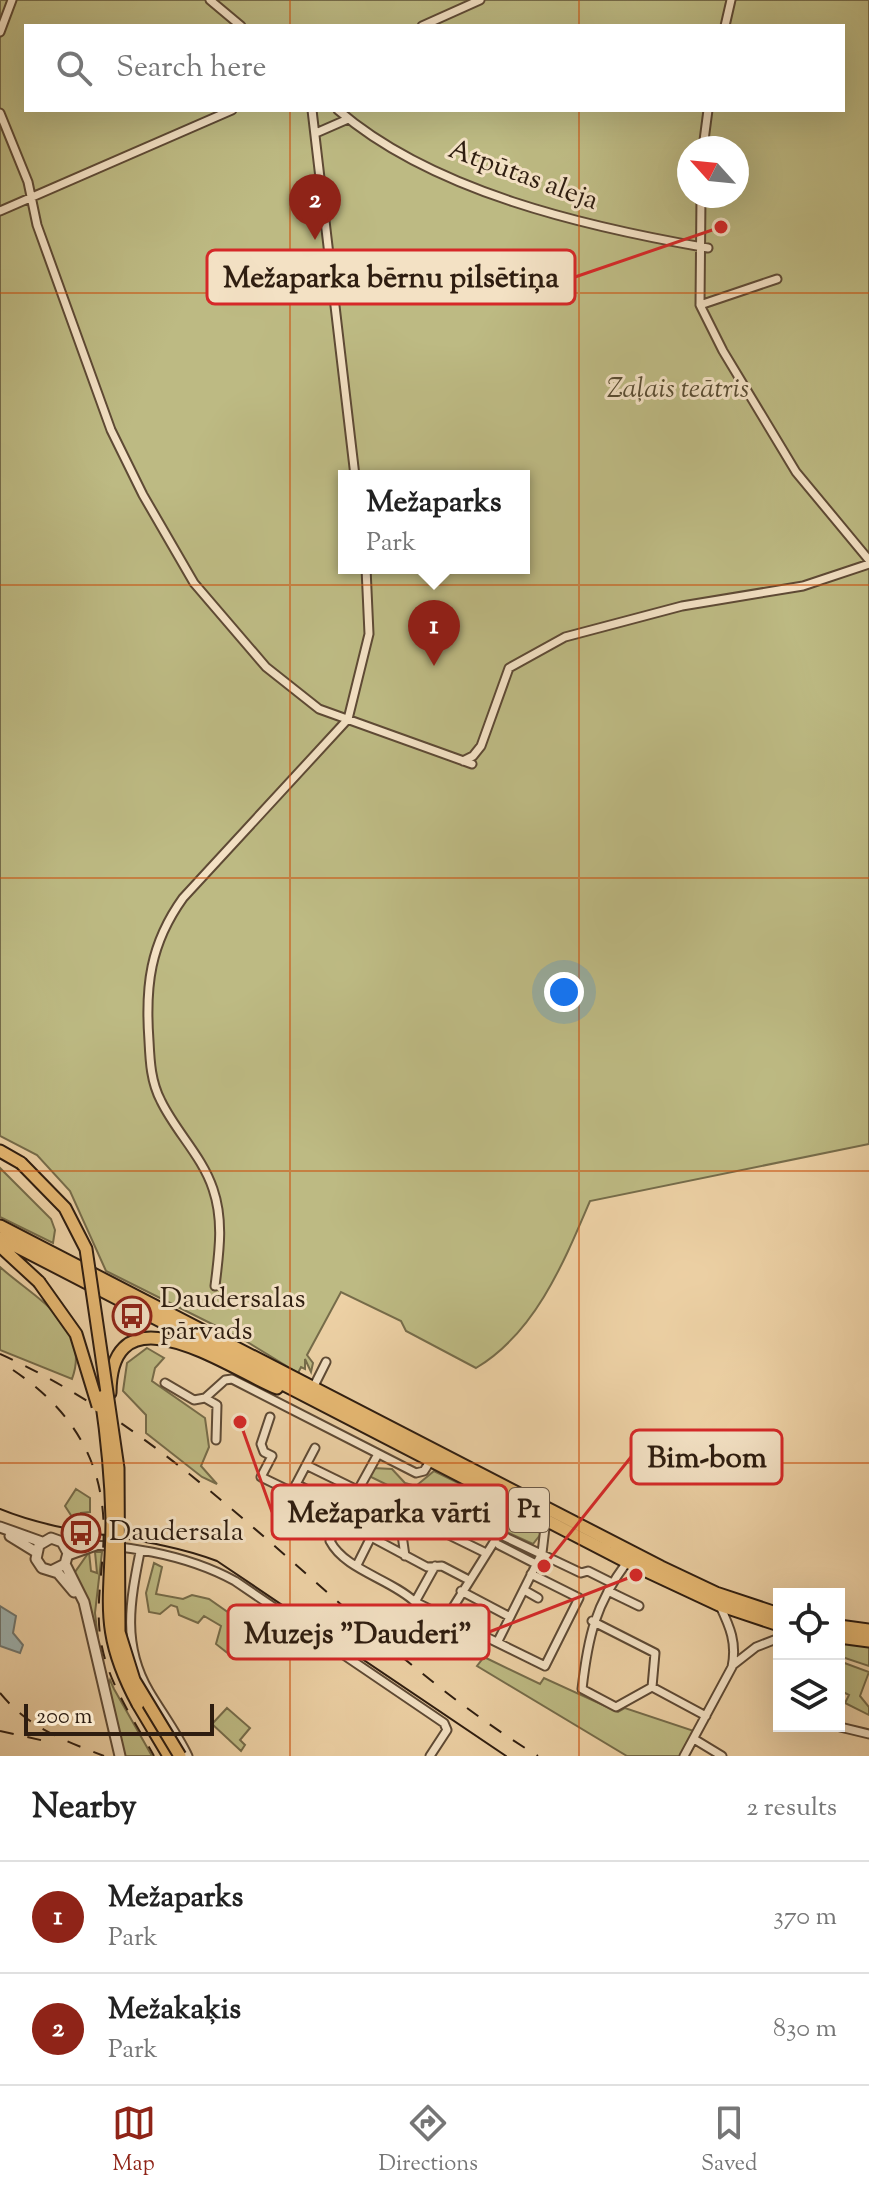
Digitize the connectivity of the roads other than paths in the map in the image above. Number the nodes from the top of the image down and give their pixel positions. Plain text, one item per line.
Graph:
1 (12, 0) edge
2 (210, 0) edge
3 (480, 0) edge
4 (731, 0) edge
5 (239, 24) edge
6 (426, 24) edge
7 (725, 24) edge
8 (0, 32) edge
9 (227, 112) edge
10 (312, 112) edge
11 (340, 112) edge
12 (708, 112) edge
13 (0, 113) edge
14 (348, 119) junction
15 (316, 133) junction
16 (705, 136) edge
17 (32, 197) junction
18 (702, 208) edge
19 (0, 211) edge
20 (704, 247) junction
21 (777, 279) dead end
22 (700, 305) junction
23 (354, 470) edge
24 (869, 562) edge
25 (366, 574) edge
26 (348, 719) junction
27 (0, 1151) edge
28 (0, 1158) edge
29 (19, 1166) junction
30 (0, 1226) edge
31 (0, 1238) edge
32 (0, 1246) edge
33 (58, 1261) junction
34 (215, 1286) dead end
35 (326, 1362) dead end
36 (165, 1383) dead end
37 (313, 1388) junction
38 (205, 1398) junction
39 (320, 1402) junction
40 (110, 1406) junction
41 (270, 1417) dead end
42 (103, 1424) junction
43 (216, 1440) dead end
44 (315, 1448) dead end
45 (378, 1454) junction
46 (431, 1460) junction
47 (306, 1465) junction
48 (296, 1484) junction
49 (357, 1491) junction
50 (344, 1513) junction
51 (406, 1517) junction
52 (546, 1519) junction
53 (0, 1528) edge
54 (371, 1537) junction
55 (42, 1542) junction
56 (65, 1545) junction
57 (99, 1545) junction
58 (499, 1545) dead end
59 (36, 1552) junction
60 (140, 1552) junction
61 (486, 1553) junction
62 (542, 1553) junction
63 (405, 1556) junction
64 (67, 1560) junction
65 (627, 1562) junction
66 (536, 1564) junction
67 (357, 1565) junction
68 (435, 1566) junction
69 (652, 1568) junction
70 (53, 1570) junction
71 (531, 1574) junction
72 (467, 1579) junction
73 (610, 1587) junction
74 (524, 1590) junction
75 (461, 1591) junction
76 (538, 1598) dead end
77 (415, 1602) junction
78 (719, 1605) junction
79 (639, 1606) dead end
80 (84, 1608) junction
81 (773, 1612) edge
82 (447, 1617) junction
83 (510, 1617) junction
84 (592, 1621) junction
85 (773, 1623) edge
86 (845, 1627) edge
87 (869, 1630) edge
88 (845, 1638) edge
89 (498, 1641) junction
90 (773, 1641) edge
91 (869, 1641) edge
92 (732, 1667) junction
93 (652, 1687) junction
94 (706, 1716) junction
95 (845, 1728) edge
96 (190, 1733) dead end
97 (869, 1734) edge
98 (180, 1738) junction
99 (694, 1739) junction
100 (120, 1756) edge
101 (169, 1756) edge
102 (180, 1756) edge
103 (188, 1756) edge
104 (430, 1756) edge
105 (684, 1756) edge
106 (722, 1756) edge

1 - 8 street
2 - 5 street
3 - 6 street
4 - 7 street
9 - 17 street
10 - 15 street
11 - 14 street, Atpūtas aleja
12 - 16 street
13 - 17 street
14 - 15 street
14 - 20 street, Atpūtas aleja
15 - 23 street
17 - 19 street
17 - 26 street
18 - 20 street
20 - 22 street
21 - 22 street
22 - 24 street
24 - 26 street
25 - 26 street
26 - 34 street
27 - 29 main road
28 - 29 main road
29 - 40 main road, bridge
29 - 42 main road, bridge
30 - 33 main road, P1
31 - 33 main road, P1
32 - 42 main road, bridge
33 - 37 main road, P1
33 - 39 main road, P1
35 - 37 street
36 - 38 street
37 - 69 main road, P1
38 - 43 street
38 - 45 street
39 - 40 main road, bridge
39 - 46 main road, P1
40 - 102 main road, bridge
41 - 48 street
42 - 101 main road, bridge
44 - 47 street
45 - 46 street
45 - 49 street
46 - 52 main road, P1
47 - 48 street
47 - 49 street
48 - 50 street
49 - 50 street
49 - 51 street
50 - 54 street
50 - 67 street
51 - 61 street
51 - 63 street
52 - 62 street
52 - 65 main road, P1
53 - 55 street
53 - 59 street
54 - 63 street
54 - 67 street
55 - 56 street
55 - 59 street
56 - 57 street
56 - 64 street
57 - 60 street
57 - 64 street
58 - 66 street
59 - 70 street
60 - 98 street
60 - 104 street
61 - 62 street
61 - 72 street
62 - 66 street
62 - 73 street
63 - 68 street
64 - 70 street
64 - 80 street
65 - 69 main road, P1
65 - 73 street
66 - 71 street
67 - 77 street
68 - 72 street
68 - 77 street
69 - 78 main road, P1
69 - 81 main road, P1
70 - 80 street
71 - 74 street
71 - 89 street
72 - 75 street
73 - 79 street
73 - 84 street
74 - 76 street
74 - 83 street
75 - 82 street
75 - 83 street
77 - 82 street
78 - 85 main road, P1
78 - 92 street
80 - 100 street
82 - 89 street
83 - 89 street
84 - 93 street
84 - 93 street
86 - 87 main road
88 - 91 main road
90 - 92 street
92 - 94 street
93 - 94 street
94 - 99 street
95 - 97 street
96 - 98 street
98 - 103 street
99 - 105 street
99 - 106 street

